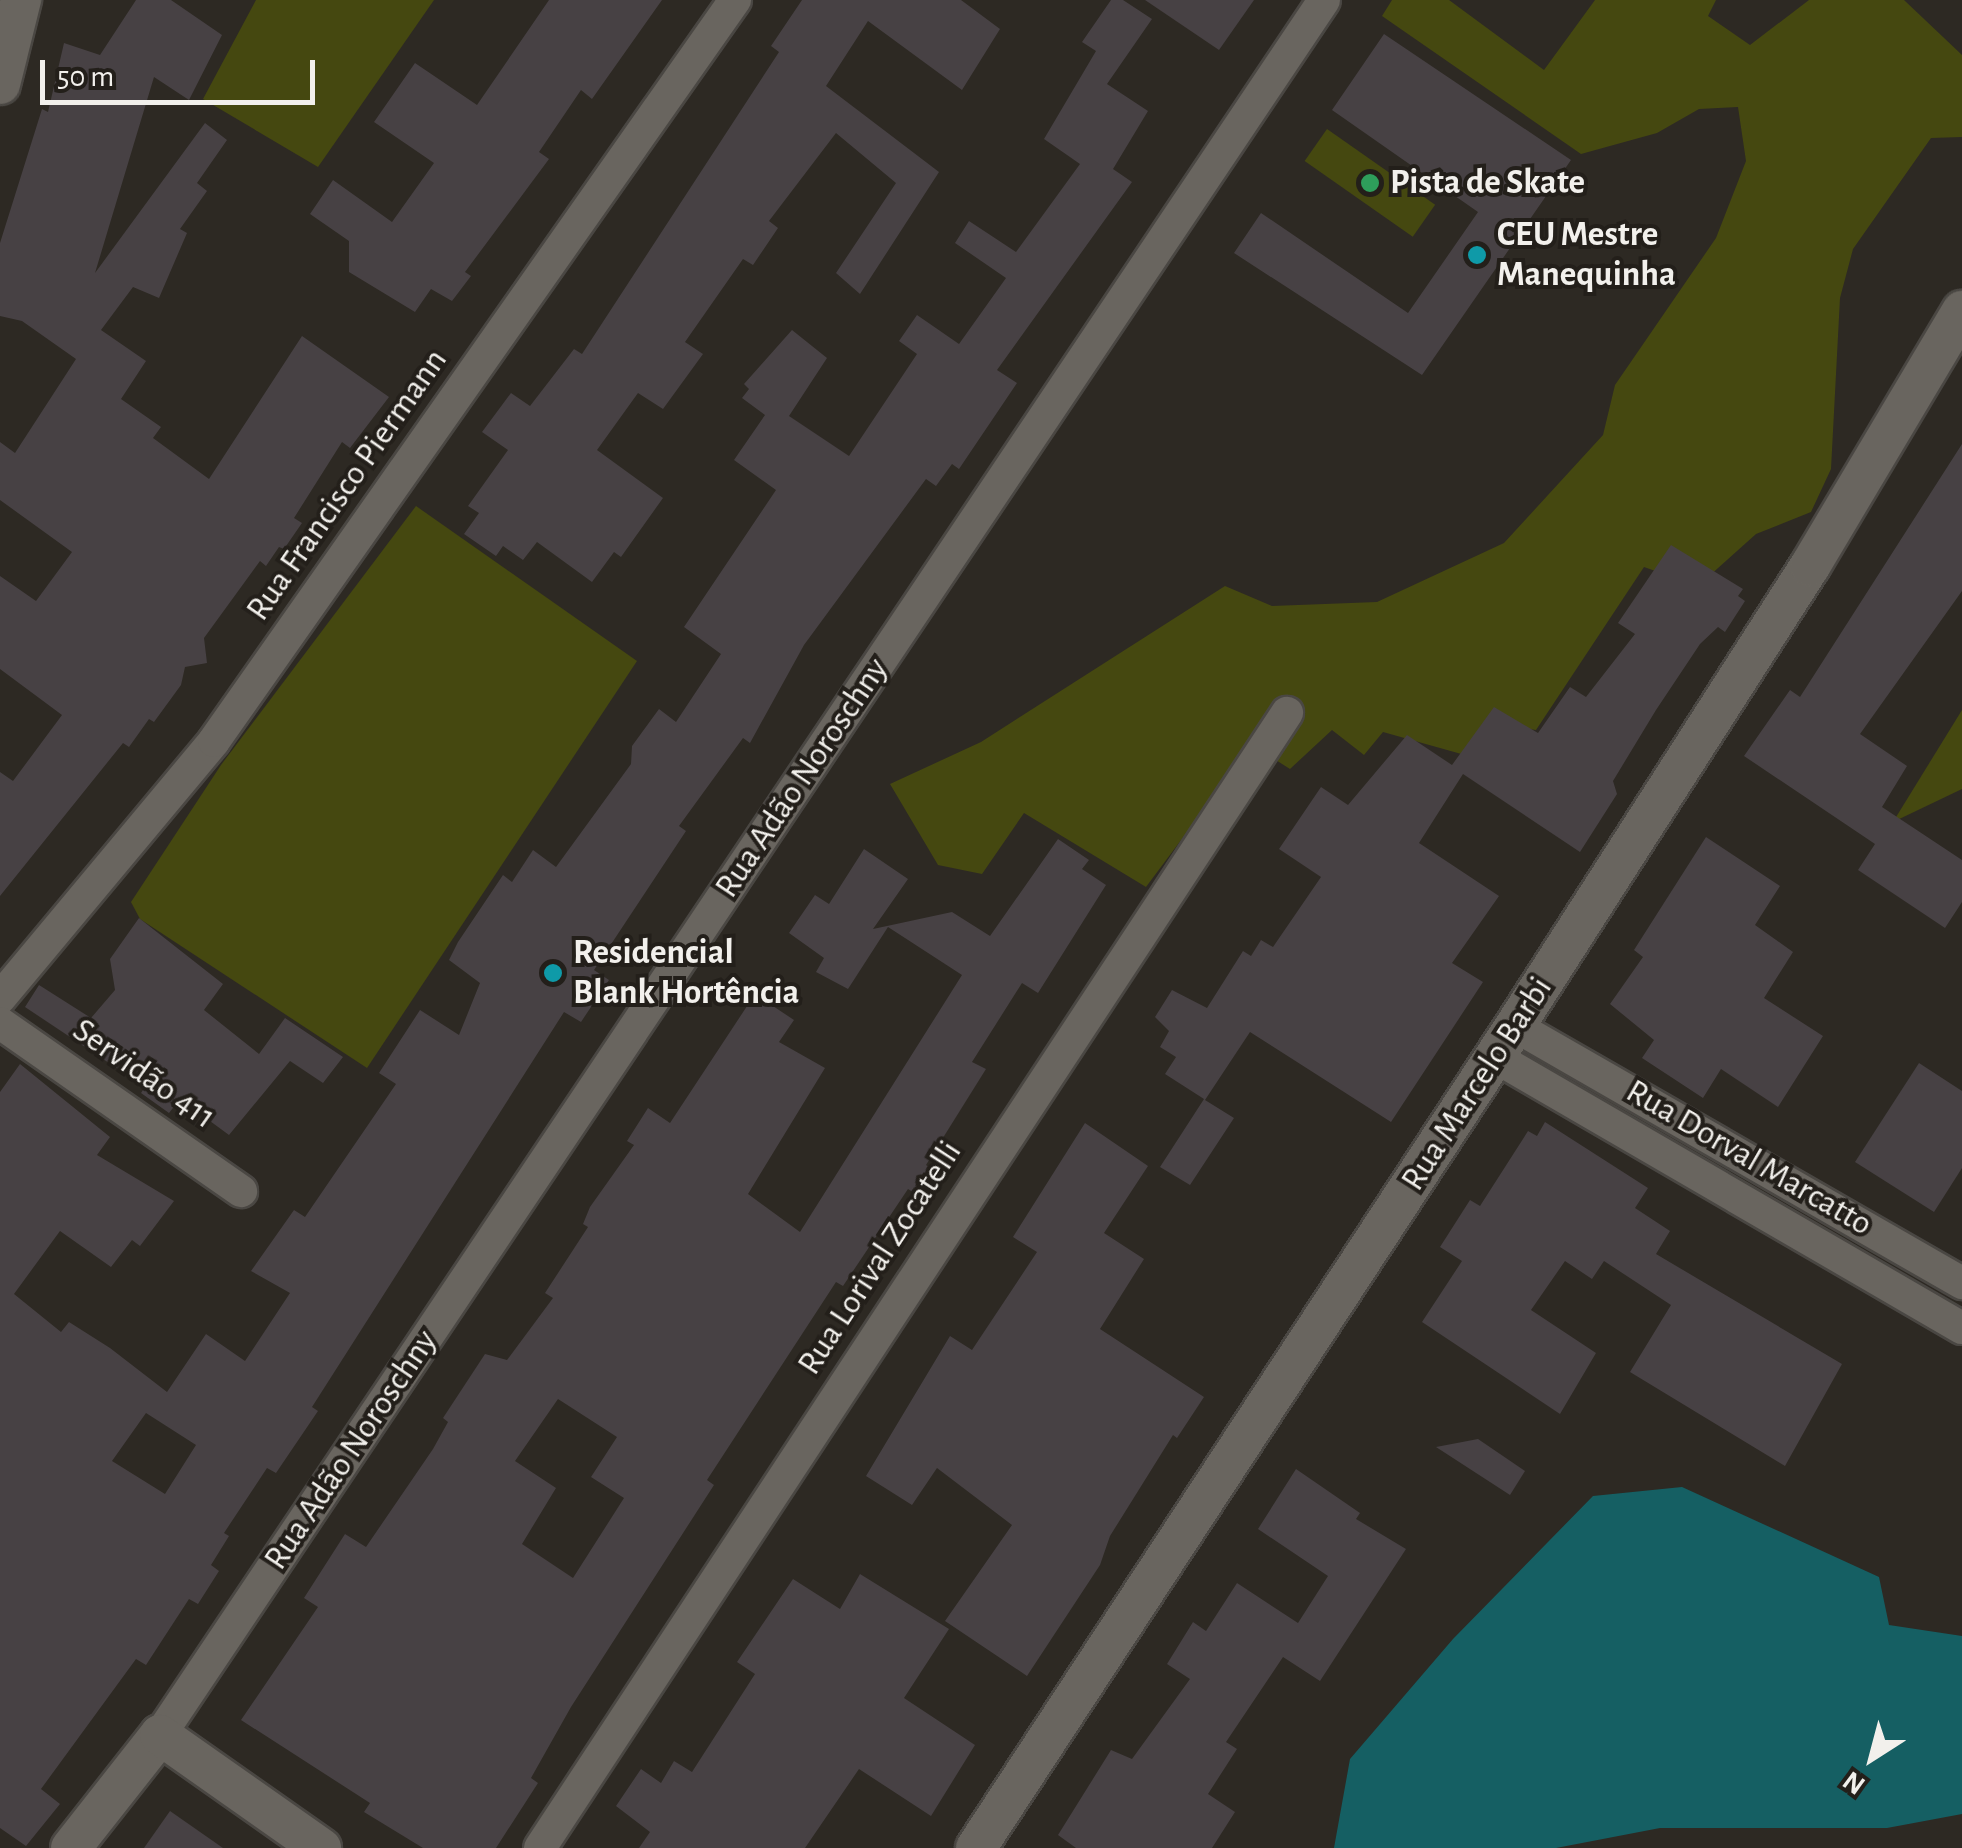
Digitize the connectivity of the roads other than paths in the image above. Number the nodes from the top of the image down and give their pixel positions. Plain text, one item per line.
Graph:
1 (21, 0) edge
2 (735, 0) edge
3 (1324, 0) edge
4 (0, 84) edge
5 (1962, 310) edge
6 (1287, 713) dead end
7 (0, 998) edge
8 (0, 1023) edge
9 (1505, 1042) junction
10 (241, 1191) dead end
11 (1962, 1283) edge
12 (1962, 1328) edge
13 (160, 1734) junction
14 (71, 1848) edge
15 (322, 1848) edge
16 (540, 1848) edge
17 (976, 1848) edge

1 - 4 street
2 - 7 street, Rua Francisco Piermann
3 - 13 street, Rua Adão Noroschny
5 - 9 street, Rua Marcelo Barbi
6 - 16 street, Rua Lorival Zocatelli
8 - 10 street, Servidão 411
9 - 11 street, Rua Dorval Marcatto
9 - 12 street, Rua Dorval Marcatto
9 - 17 street, Rua Marcelo Barbi
13 - 14 street, Rua Adão Noroschny
13 - 15 street

